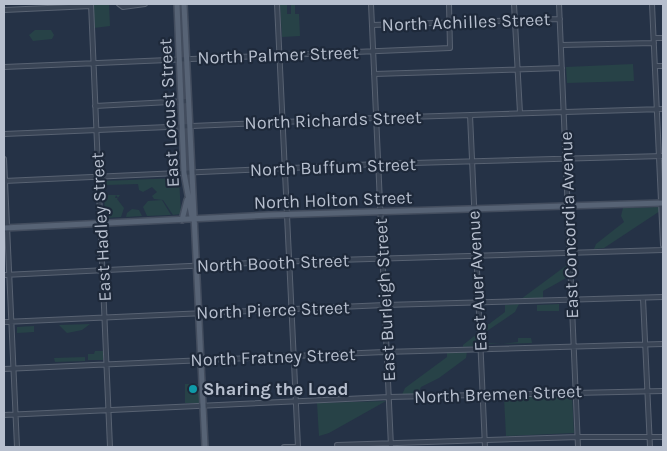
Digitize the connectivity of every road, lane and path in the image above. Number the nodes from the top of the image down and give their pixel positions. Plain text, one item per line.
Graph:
1 (119, 4) edge
2 (127, 4) edge
3 (145, 4) edge
4 (177, 4) edge
5 (184, 4) edge
6 (277, 4) edge
7 (371, 4) edge
8 (449, 4) edge
9 (514, 4) edge
10 (559, 4) edge
11 (652, 4) edge
12 (91, 5) edge
13 (4, 10) edge
14 (560, 19) junction
15 (515, 21) junction
16 (449, 22) junction
17 (372, 24) junction
18 (663, 38) edge
19 (654, 41) junction
20 (561, 46) junction
21 (373, 51) junction
22 (280, 55) junction
23 (186, 59) junction
24 (180, 60) junction
25 (94, 63) junction
26 (655, 66) junction
27 (663, 66) edge
28 (4, 67) edge
29 (562, 68) junction
30 (518, 69) junction
31 (374, 74) junction
32 (181, 101) junction
33 (188, 101) junction
34 (95, 106) junction
35 (663, 109) edge
36 (657, 110) junction
37 (564, 112) junction
38 (520, 113) junction
39 (470, 116) junction
40 (376, 118) junction
41 (283, 122) junction
42 (183, 126) junction
43 (189, 126) junction
44 (96, 130) junction
45 (4, 134) edge
46 (661, 156) edge
47 (566, 158) junction
48 (4, 159) edge
49 (472, 162) junction
50 (378, 164) junction
51 (285, 168) junction
52 (184, 173) junction
53 (191, 173) junction
54 (99, 176) junction
55 (4, 181) edge
56 (188, 194) junction
57 (662, 203) edge
58 (568, 206) junction
59 (474, 208) junction
60 (380, 212) junction
61 (287, 215) junction
62 (194, 219) junction
63 (182, 220) junction
64 (101, 223) junction
65 (5, 228) edge
66 (663, 245) edge
67 (663, 250) edge
68 (570, 252) junction
69 (476, 255) junction
70 (383, 258) junction
71 (289, 262) junction
72 (196, 266) junction
73 (102, 270) junction
74 (9, 274) junction
75 (4, 275) edge
76 (663, 297) edge
77 (644, 298) junction
78 (572, 300) junction
79 (478, 302) junction
80 (385, 305) junction
81 (291, 309) junction
82 (199, 314) junction
83 (105, 318) junction
84 (4, 322) edge
85 (11, 322) junction
86 (645, 344) junction
87 (663, 344) edge
88 (574, 346) junction
89 (480, 349) junction
90 (387, 352) junction
91 (294, 356) junction
92 (201, 360) junction
93 (107, 364) junction
94 (4, 368) edge
95 (13, 368) junction
96 (647, 390) junction
97 (663, 390) edge
98 (576, 392) junction
99 (482, 396) junction
100 (389, 397) junction
101 (296, 402) junction
102 (203, 406) junction
103 (108, 410) junction
104 (4, 414) edge
105 (15, 414) junction
106 (649, 436) junction
107 (578, 437) junction
108 (663, 437) edge
109 (484, 440) junction
110 (337, 445) dead end
111 (391, 445) edge
112 (17, 447) edge
113 (110, 447) edge
114 (205, 447) edge
115 (284, 447) edge
116 (298, 447) edge
117 (485, 447) edge
118 (578, 447) edge
119 (650, 447) edge

1 - 2 street
2 - 3 street
4 - 24 main road, East Locust Street
5 - 23 main road, East Locust Street
6 - 22 street
7 - 17 street, East Burleigh Street
8 - 16 street
9 - 15 street
10 - 14 street, East Concordia Avenue
11 - 19 street
12 - 13 street
12 - 25 street, East Hadley Street
14 - 15 street, North Achilles Street
14 - 20 street, East Concordia Avenue
15 - 16 street, North Achilles Street
15 - 30 street
16 - 17 street, North Achilles Street
16 - 21 street, North Palmer Street
17 - 21 street, East Burleigh Street
18 - 19 street
19 - 20 street
19 - 26 street
20 - 29 street, East Concordia Avenue
21 - 22 street, North Palmer Street
21 - 31 street, East Burleigh Street
22 - 23 street, North Palmer Street
22 - 41 street
23 - 24 street, North Palmer Street
23 - 33 main road, East Locust Street
24 - 25 street, North Palmer Street
24 - 32 main road, East Locust Street
25 - 28 street, North Palmer Street
25 - 34 street, East Hadley Street
26 - 27 street
26 - 36 street
29 - 30 street, North Palmer Street
29 - 37 street, East Concordia Avenue
30 - 31 street, North Palmer Street
30 - 38 street
31 - 40 street, East Burleigh Street
32 - 33 street
32 - 34 street
32 - 42 main road, East Locust Street
33 - 43 main road, East Locust Street
34 - 44 street, East Hadley Street
35 - 36 street, North Richards Street
36 - 37 street, North Richards Street
36 - 46 street
37 - 38 street, North Richards Street
37 - 47 street, East Concordia Avenue
38 - 39 street, North Richards Street
39 - 40 street, North Richards Street
39 - 49 street, East Auer Avenue
40 - 41 street, North Richards Street
40 - 50 street, East Burleigh Street
41 - 43 street, North Richards Street
41 - 51 street
42 - 43 street, North Richards Street
42 - 44 street, North Richards Street
42 - 52 main road, East Locust Street
43 - 53 main road, East Locust Street
44 - 45 street, North Richards Street
44 - 54 street, East Hadley Street
46 - 47 street, North Buffum Street
46 - 57 street
47 - 49 street, North Buffum Street
47 - 58 street, East Concordia Avenue
48 - 55 street
49 - 50 street, North Buffum Street
49 - 59 street, East Auer Avenue
50 - 51 street, North Buffum Street
50 - 60 street, East Burleigh Street
51 - 53 street, North Buffum Street
51 - 61 street
52 - 53 street, North Buffum Street
52 - 54 street, North Buffum Street
52 - 56 main road, East Locust Street
53 - 62 main road, East Locust Street
54 - 55 street, North Buffum Street
54 - 64 street, East Hadley Street
55 - 65 street
56 - 62 main road, East Locust Street
56 - 63 main road
57 - 58 main road, North Holton Street
57 - 66 street
58 - 59 main road, North Holton Street
58 - 68 street, East Concordia Avenue
59 - 60 main road, North Holton Street
59 - 69 street, East Auer Avenue
60 - 61 main road, North Holton Street
60 - 70 street, East Burleigh Street
61 - 62 main road, North Holton Street
61 - 71 street
62 - 63 main road, North Holton Street
62 - 72 main road, East Locust Street
63 - 64 main road, North Holton Street
64 - 65 main road, North Holton Street
64 - 73 street, East Hadley Street
65 - 74 street
67 - 68 street, North Booth Street
68 - 69 street, North Booth Street
68 - 78 street, East Concordia Avenue
69 - 70 street, North Booth Street
69 - 79 street, East Auer Avenue
70 - 71 street, North Booth Street
70 - 80 street, East Burleigh Street
71 - 72 street, North Booth Street
71 - 81 street
72 - 73 street, North Booth Street
72 - 82 main road, East Locust Street
73 - 74 street, North Booth Street
73 - 83 street, East Hadley Street
74 - 75 street, North Booth Street
74 - 85 street
76 - 77 street, North Pierce Street
77 - 78 street, North Pierce Street
77 - 86 street
78 - 79 street, North Pierce Street
78 - 88 street, East Concordia Avenue
79 - 80 street, North Pierce Street
79 - 89 street, East Auer Avenue
80 - 81 street, North Pierce Street
80 - 90 street, East Burleigh Street
81 - 82 street, North Pierce Street
81 - 91 street
82 - 83 street, North Pierce Street
82 - 92 main road, East Locust Street
83 - 85 street, North Pierce Street
83 - 93 street, East Hadley Street
84 - 85 street, North Pierce Street
85 - 95 street
86 - 87 street, North Fratney Street
86 - 88 street, North Fratney Street
86 - 96 street
88 - 89 street, North Fratney Street
88 - 98 street, East Concordia Avenue
89 - 90 street, North Fratney Street
89 - 99 street, East Auer Avenue
90 - 91 street, North Fratney Street
90 - 100 street, East Burleigh Street
91 - 92 street, North Fratney Street
91 - 101 street
92 - 93 street, North Fratney Street
92 - 102 main road, East Locust Street
93 - 95 street, North Fratney Street
93 - 103 street, East Hadley Street
94 - 95 street, North Fratney Street
95 - 105 street
96 - 97 street, North Bremen Street
96 - 98 street, North Bremen Street
96 - 106 street
98 - 99 street, North Bremen Street
98 - 107 street, East Concordia Avenue
99 - 100 street, North Bremen Street
99 - 109 street, East Auer Avenue
100 - 101 street, North Bremen Street
100 - 111 street, East Burleigh Street
101 - 102 street, North Bremen Street
101 - 116 street
102 - 103 street, North Bremen Street
102 - 114 main road, East Locust Street
103 - 105 street, North Bremen Street
103 - 113 street, East Hadley Street
104 - 105 street, North Bremen Street
105 - 112 street
106 - 107 street
106 - 108 street
106 - 119 street
107 - 109 street
107 - 118 street, East Concordia Avenue
109 - 111 street
109 - 117 street, East Auer Avenue
110 - 111 street
115 - 116 street

